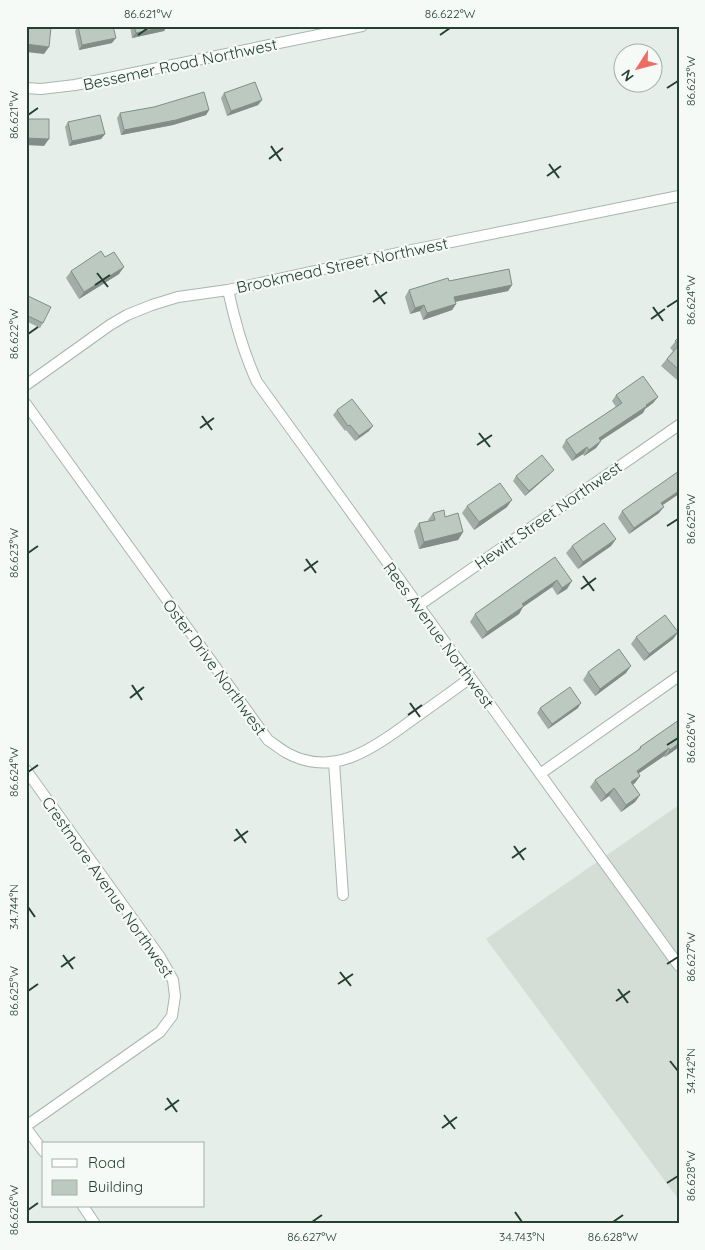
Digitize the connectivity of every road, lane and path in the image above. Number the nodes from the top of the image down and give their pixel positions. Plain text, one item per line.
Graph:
1 (362, 26) edge
2 (26, 88) edge
3 (679, 196) edge
4 (228, 290) junction
5 (26, 385) edge
6 (26, 404) edge
7 (679, 424) edge
8 (418, 606) junction
9 (679, 676) edge
10 (470, 678) junction
11 (334, 762) junction
12 (26, 770) edge
13 (540, 774) junction
14 (343, 895) dead end
15 (679, 966) edge
16 (26, 1127) edge
17 (42, 1149) edge
18 (84, 1208) edge
19 (95, 1224) edge

1 - 2 street, Bessemer Road Northwest
3 - 4 street, Brookmead Street Northwest
4 - 5 street, Brookmead Street Northwest
4 - 8 street, Rees Avenue Northwest
6 - 11 street, Oster Drive Northwest
7 - 8 street, Hewitt Street Northwest
8 - 10 street, Rees Avenue Northwest
9 - 13 street
10 - 11 street, Oster Drive Northwest
10 - 13 street, Rees Avenue Northwest
11 - 14 street
12 - 16 street, Crestmore Avenue Northwest
13 - 15 street, Rees Avenue Northwest
16 - 17 street
18 - 19 street

